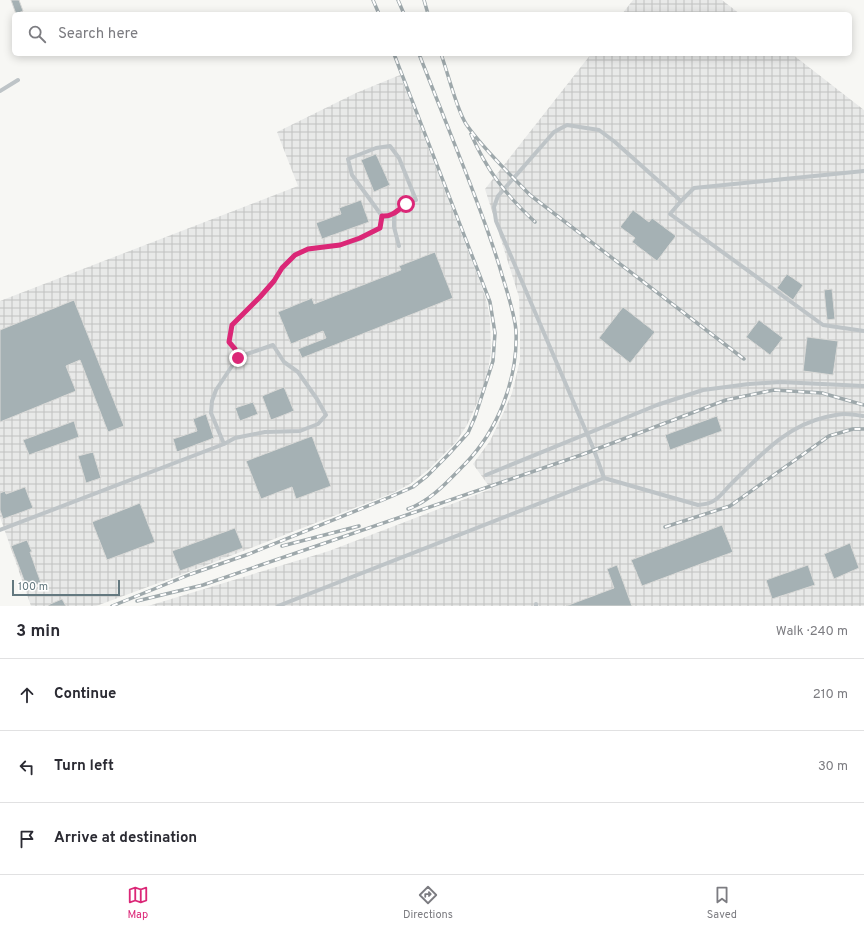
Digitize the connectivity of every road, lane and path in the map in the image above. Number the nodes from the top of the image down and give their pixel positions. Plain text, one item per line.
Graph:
1 (18, 80) dead end
2 (0, 91) edge
3 (864, 171) edge
4 (681, 202) junction
5 (394, 214) junction
6 (382, 216) junction
7 (399, 246) dead end
8 (864, 331) edge
9 (238, 358) junction
10 (864, 386) edge
11 (862, 416) dead end
12 (587, 434) junction
13 (224, 444) junction
14 (486, 475) dead end
15 (604, 478) junction
16 (0, 530) edge
17 (278, 606) edge

1 - 2 lane
3 - 4 lane
4 - 8 lane
4 - 12 lane
5 - 6 lane
5 - 6 lane
5 - 7 lane
6 - 9 lane
9 - 13 lane
9 - 13 lane
10 - 12 lane
11 - 15 lane
12 - 14 lane
12 - 15 lane
13 - 16 lane
15 - 17 lane

